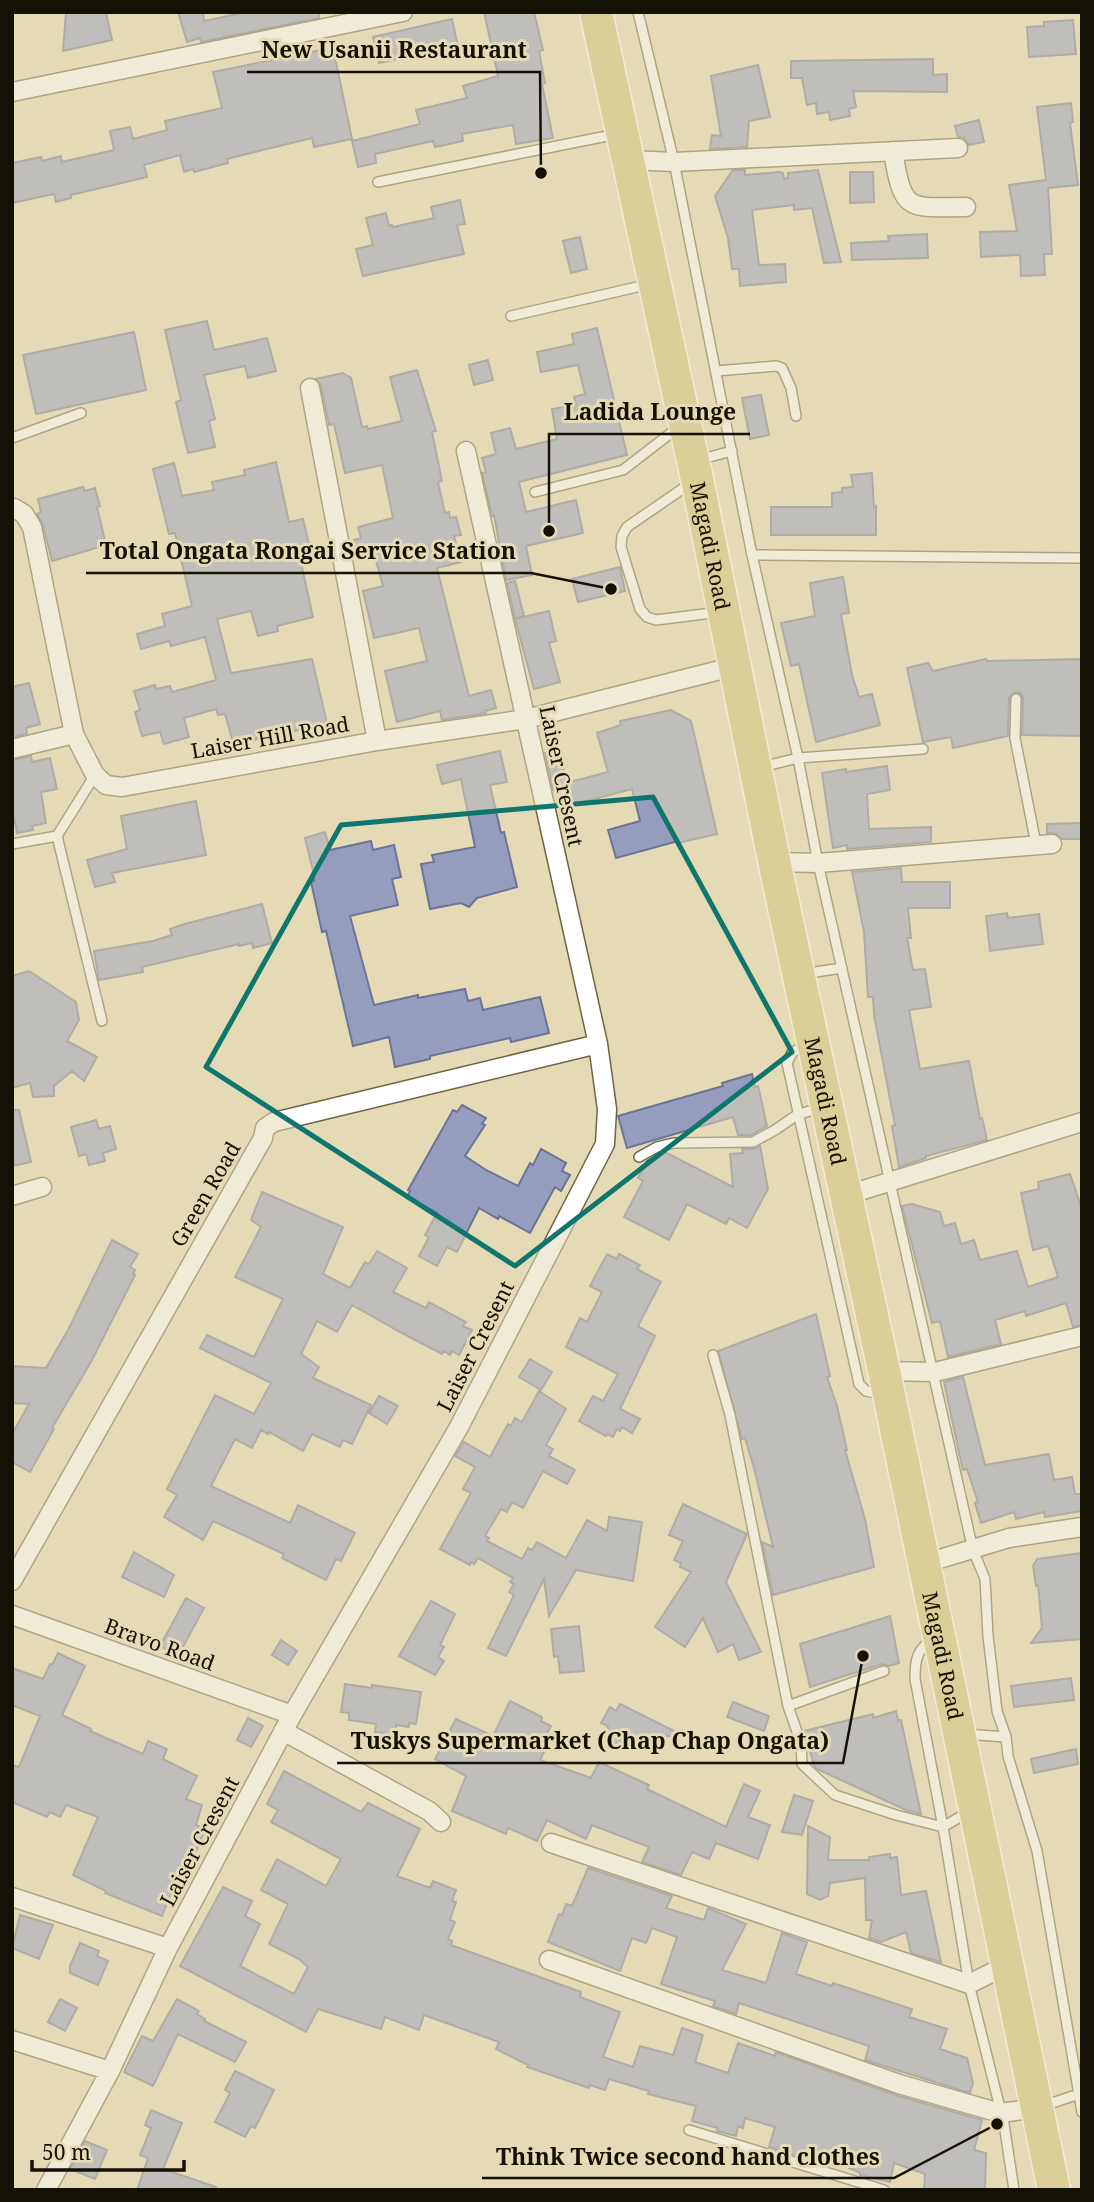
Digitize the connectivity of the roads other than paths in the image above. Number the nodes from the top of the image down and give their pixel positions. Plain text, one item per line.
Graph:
1 (403, 12) edge
2 (596, 12) edge
3 (638, 12) edge
4 (12, 92) edge
5 (626, 146) junction
6 (958, 148) dead end
7 (893, 151) junction
8 (674, 162) junction
9 (378, 182) dead end
10 (967, 207) dead end
11 (656, 283) junction
12 (511, 316) dead end
13 (716, 371) junction
14 (310, 388) dead end
15 (81, 413) dead end
16 (796, 416) dead end
17 (685, 423) junction
18 (12, 438) edge
19 (732, 450) junction
20 (466, 451) dead end
21 (695, 470) junction
22 (535, 492) dead end
23 (12, 509) edge
24 (752, 555) junction
25 (1082, 558) edge
26 (725, 611) junction
27 (736, 666) junction
28 (1016, 699) dead end
29 (526, 719) junction
30 (74, 734) junction
31 (377, 741) junction
32 (12, 749) edge
33 (923, 750) dead end
34 (798, 758) junction
35 (757, 768) junction
36 (95, 775) junction
37 (57, 836) junction
38 (12, 844) edge
39 (1044, 844) joint
40 (775, 862) junction
41 (818, 863) junction
42 (842, 968) junction
43 (799, 974) junction
44 (102, 1021) dead end
45 (813, 1040) junction
46 (598, 1044) junction
47 (797, 1115) junction
48 (1082, 1122) edge
49 (821, 1130) junction
50 (639, 1157) dead end
51 (892, 1182) junction
52 (42, 1187) dead end
53 (847, 1195) junction
54 (12, 1196) edge
55 (1082, 1336) edge
56 (713, 1355) dead end
57 (935, 1372) junction
58 (887, 1383) junction
59 (1082, 1527) edge
60 (974, 1550) junction
61 (923, 1564) junction
62 (12, 1581) edge
63 (12, 1615) edge
64 (938, 1635) junction
65 (884, 1671) dead end
66 (788, 1706) junction
67 (287, 1723) junction
68 (958, 1734) junction
69 (1006, 1737) junction
70 (974, 1808) junction
71 (441, 1822) dead end
72 (943, 1827) junction
73 (551, 1843) dead end
74 (12, 1897) edge
75 (169, 1948) junction
76 (549, 1960) dead end
77 (1007, 1965) junction
78 (969, 1984) junction
79 (12, 2039) edge
80 (110, 2071) junction
81 (1080, 2093) edge
82 (1038, 2108) junction
83 (1082, 2112) edge
84 (1000, 2113) junction
85 (689, 2130) dead end
86 (46, 2190) edge
87 (884, 2190) edge
88 (1014, 2190) edge
89 (1054, 2190) edge

1 - 4 street
2 - 5 highway, Magadi Road
3 - 8 lane
5 - 8 street
5 - 9 lane
5 - 11 highway, Magadi Road
6 - 7 street
7 - 8 street
7 - 10 street
8 - 13 lane
11 - 12 lane
11 - 17 highway, Magadi Road
13 - 16 lane
13 - 19 lane
14 - 31 street
15 - 18 lane
17 - 21 highway, Magadi Road
17 - 22 lane
19 - 21 lane
19 - 24 lane
20 - 29 street, Laiser Cresent
21 - 26 highway, Magadi Road
21 - 26 lane
23 - 30 street
24 - 25 lane
24 - 34 lane
26 - 27 highway, Magadi Road
27 - 29 street, Laiser Hill Road
27 - 35 highway, Magadi Road
28 - 39 lane
29 - 31 street, Laiser Hill Road
29 - 46 street, Laiser Cresent
30 - 32 street
30 - 36 street
31 - 36 street, Laiser Hill Road
33 - 34 lane
34 - 35 lane
34 - 41 lane
35 - 40 highway, Magadi Road
36 - 37 lane
37 - 38 lane
37 - 44 lane
39 - 41 street
40 - 41 street
40 - 43 highway, Magadi Road
41 - 42 lane
42 - 43 lane
42 - 51 lane
43 - 45 highway, Magadi Road
45 - 47 lane
45 - 49 highway, Magadi Road
46 - 62 street, Green Road
46 - 67 street, Laiser Cresent
47 - 49 lane
47 - 49 lane
47 - 50 lane
48 - 51 street
49 - 53 highway, Magadi Road
49 - 58 lane
51 - 53 street
51 - 57 lane
52 - 54 street
53 - 58 highway, Magadi Road
55 - 57 street
56 - 66 lane
57 - 58 street
57 - 60 lane
58 - 61 highway, Magadi Road
59 - 60 street
60 - 61 street
60 - 69 lane
61 - 64 highway, Magadi Road
63 - 67 street, Bravo Road
64 - 68 highway, Magadi Road
64 - 72 lane
65 - 66 lane
66 - 72 lane
67 - 71 street, Bravo Road
67 - 75 street, Laiser Cresent
68 - 69 lane
68 - 70 highway, Magadi Road
69 - 81 lane
70 - 72 lane
70 - 77 highway, Magadi Road
72 - 78 lane
73 - 78 street
74 - 75 street
75 - 80 street, Laiser Cresent
76 - 84 street
77 - 78 street
77 - 82 highway, Magadi Road
78 - 84 lane
79 - 80 street
80 - 86 street, Laiser Cresent
81 - 82 lane
81 - 83 lane
82 - 84 street
82 - 89 highway, Magadi Road
84 - 88 lane
85 - 87 lane

